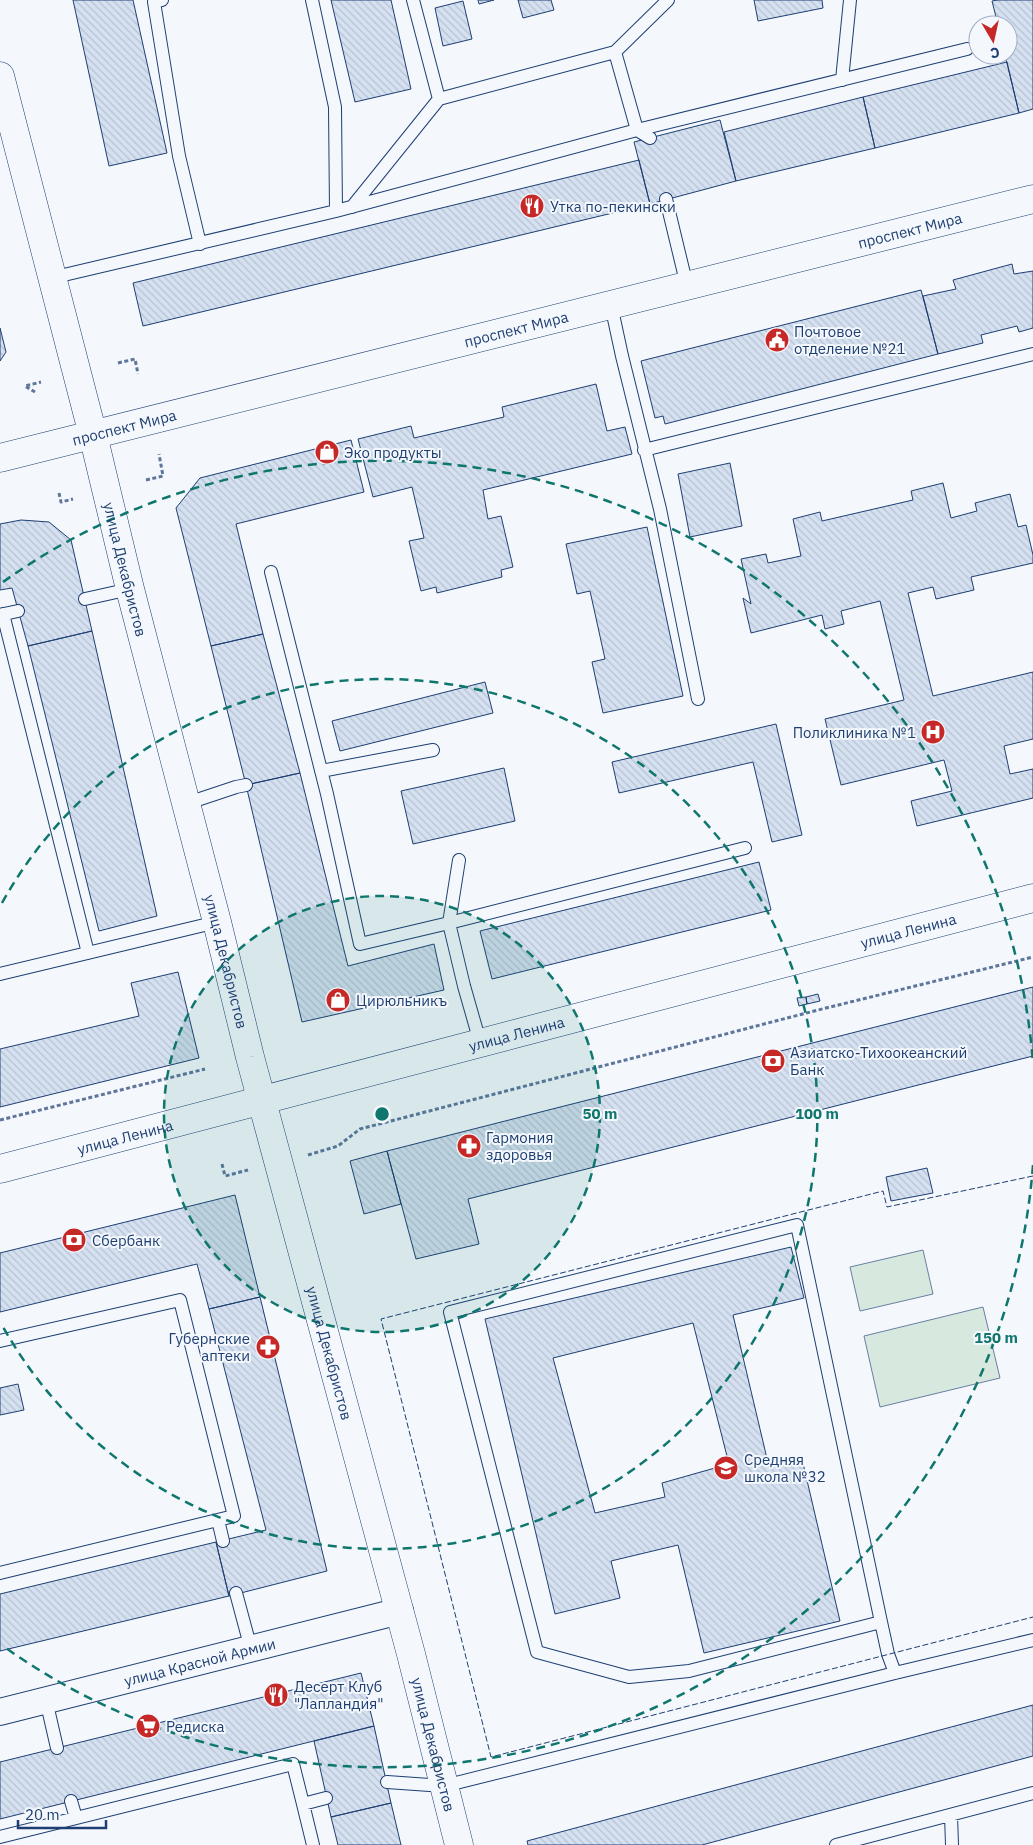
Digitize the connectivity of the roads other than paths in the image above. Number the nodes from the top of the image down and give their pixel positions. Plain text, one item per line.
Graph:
1 (162, 0) edge
2 (312, 0) edge
3 (414, 0) edge
4 (668, 0) edge
5 (850, 0) edge
6 (967, 49) dead end
7 (615, 52) junction
8 (0, 76) edge
9 (842, 80) junction
10 (439, 99) junction
11 (637, 130) junction
12 (650, 138) dead end
13 (666, 199) dead end
14 (1033, 199) edge
15 (352, 207) junction
16 (336, 211) junction
17 (200, 244) junction
18 (52, 278) junction
19 (687, 286) junction
20 (612, 305) junction
21 (1033, 354) edge
22 (92, 435) junction
23 (644, 450) junction
24 (0, 458) edge
25 (271, 572) dead end
26 (130, 589) junction
27 (85, 599) dead end
28 (18, 611) dead end
29 (1, 615) edge
30 (698, 699) dead end
31 (433, 750) dead end
32 (321, 771) junction
33 (246, 785) dead end
34 (185, 804) junction
35 (745, 848) dead end
36 (459, 860) dead end
37 (1033, 898) edge
38 (217, 922) junction
39 (449, 923) junction
40 (88, 953) junction
41 (0, 974) edge
42 (480, 1042) junction
43 (263, 1102) junction
44 (0, 1169) edge
45 (0, 1341) edge
46 (218, 1520) junction
47 (223, 1540) dead end
48 (0, 1573) edge
49 (236, 1593) dead end
50 (400, 1611) junction
51 (881, 1622) junction
52 (1033, 1640) edge
53 (251, 1648) junction
54 (895, 1672) junction
55 (46, 1700) junction
56 (0, 1712) edge
57 (57, 1748) dead end
58 (387, 1782) dead end
59 (444, 1786) junction
60 (1033, 1793) edge
61 (326, 1798) dead end
62 (71, 1801) dead end
63 (303, 1804) junction
64 (951, 1815) junction
65 (76, 1818) junction
66 (0, 1837) edge
67 (313, 1845) edge
68 (459, 1845) edge
69 (836, 1845) edge
70 (952, 1845) edge

1 - 17 lane
2 - 16 lane
3 - 10 lane
4 - 7 lane
5 - 9 lane
6 - 9 lane
7 - 10 lane
7 - 11 lane
8 - 18 main road, улица Декабристов
9 - 11 lane
10 - 15 lane
11 - 12 lane
11 - 15 lane
13 - 19 lane
14 - 19 main road, проспект Мира
15 - 16 lane
16 - 17 lane
17 - 18 lane
18 - 22 main road, улица Декабристов
19 - 20 main road, проспект Мира
20 - 22 main road, проспект Мира
20 - 23 lane
21 - 23 lane
22 - 24 main road, проспект Мира
22 - 26 main road, улица Декабристов
23 - 30 lane
25 - 32 lane
26 - 27 lane
26 - 34 main road, улица Декабристов
28 - 29 lane
29 - 40 lane
31 - 32 lane
32 - 39 lane
33 - 34 lane
34 - 38 main road, улица Декабристов
35 - 39 lane
36 - 39 lane
37 - 42 main road, улица Ленина
38 - 40 lane
38 - 43 main road, улица Декабристов
39 - 42 lane
40 - 41 lane
42 - 43 main road, улица Ленина
43 - 44 main road, улица Ленина
43 - 50 main road, улица Декабристов
45 - 46 lane
46 - 47 lane
46 - 48 lane
49 - 53 lane
50 - 53 street, улица Красной Армии
50 - 59 main road, улица Декабристов
51 - 51 lane
51 - 54 lane
52 - 54 lane
53 - 55 street, улица Красной Армии
54 - 59 lane
55 - 56 street, улица Красной Армии
55 - 57 lane
58 - 59 lane
59 - 68 main road, улица Декабристов
60 - 64 lane
61 - 63 lane
62 - 65 lane
63 - 65 lane
63 - 67 lane
64 - 69 lane
64 - 70 lane
65 - 66 lane

